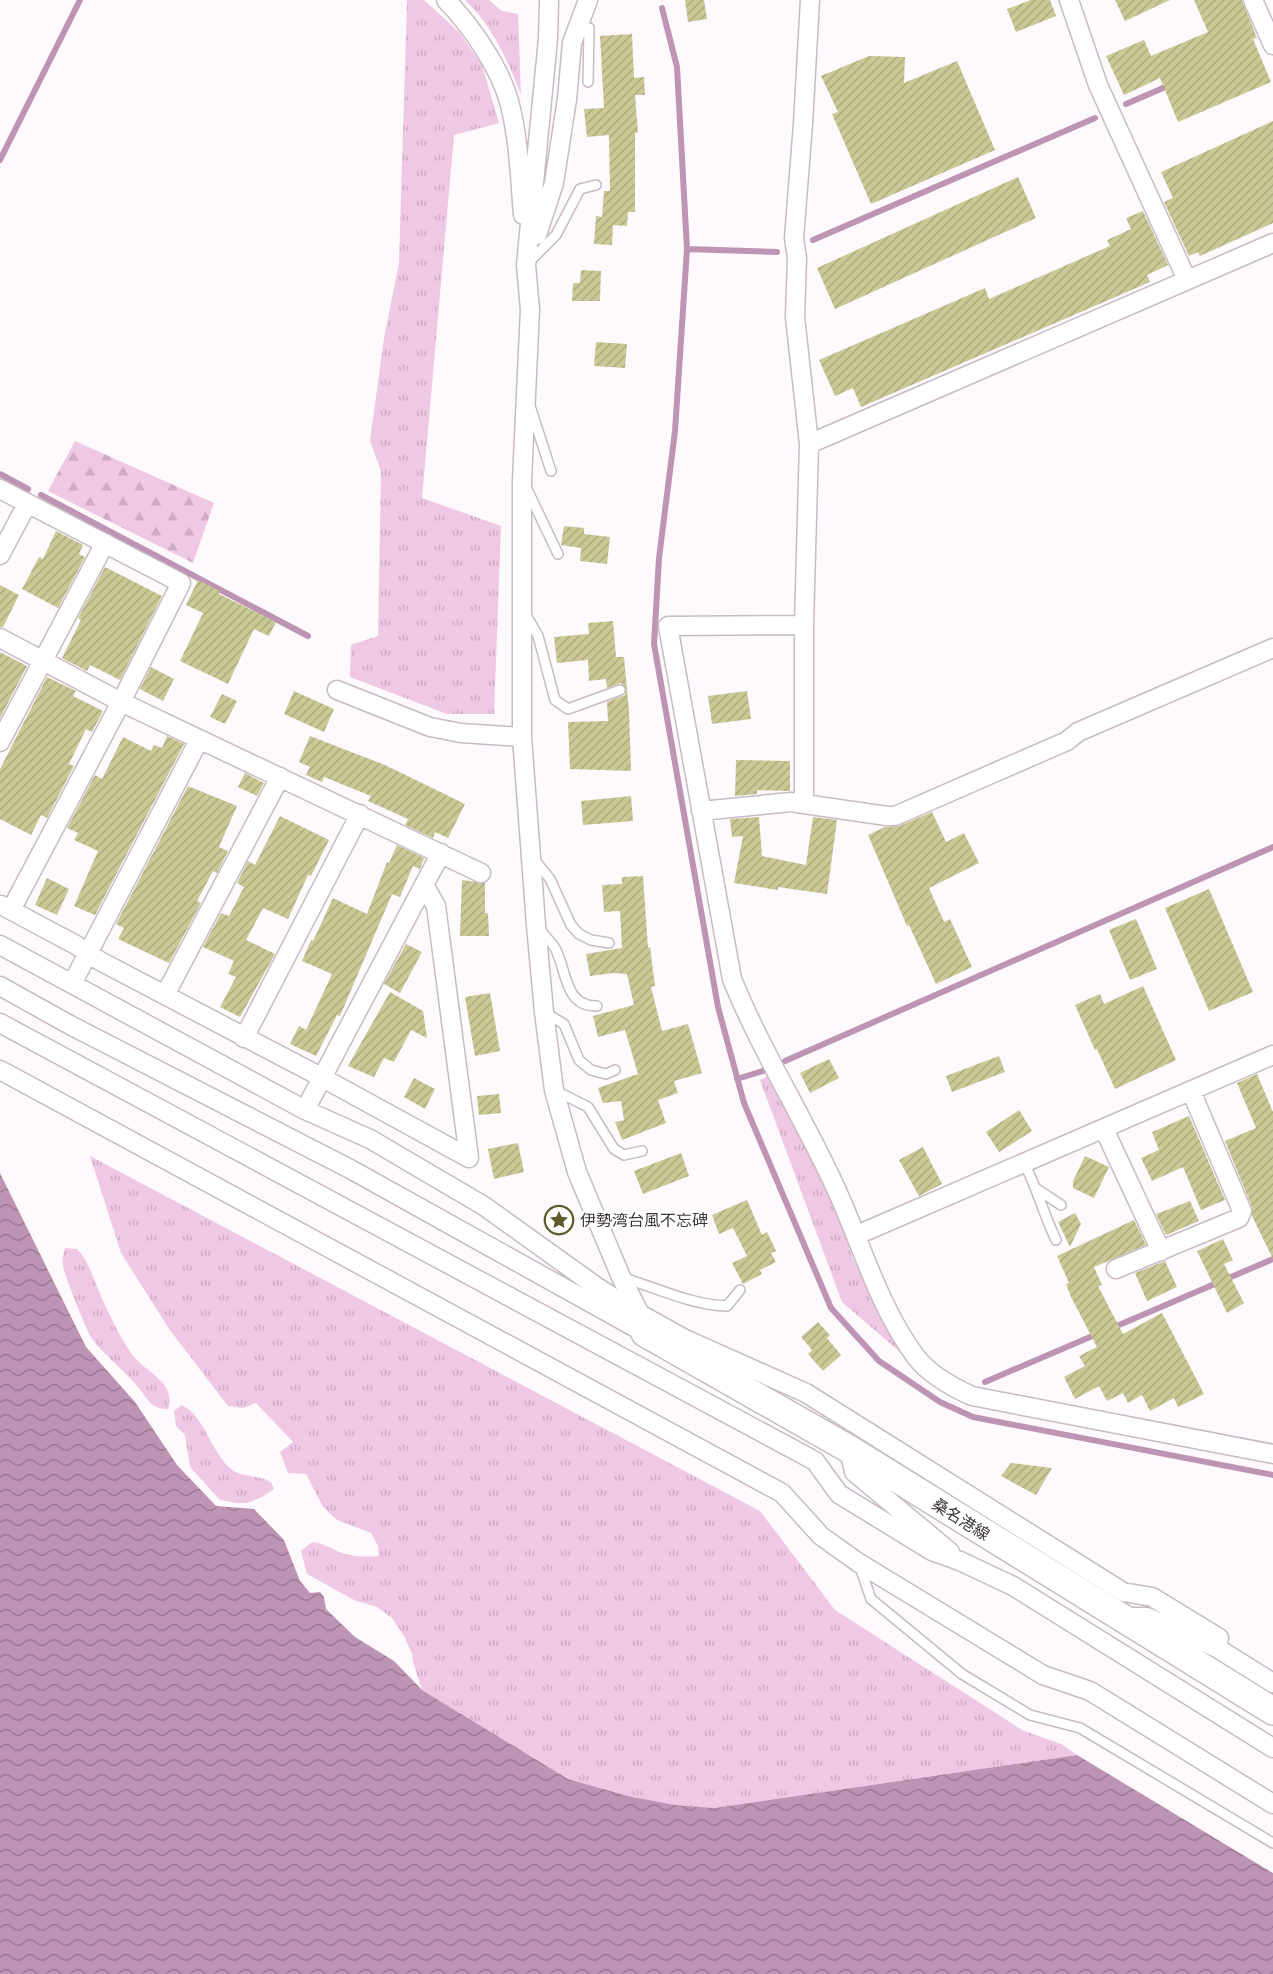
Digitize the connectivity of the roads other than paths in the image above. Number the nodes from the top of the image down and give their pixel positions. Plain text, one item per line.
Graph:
1 (446, 0) edge
2 (549, 0) edge
3 (588, 0) edge
4 (810, 0) edge
5 (1069, 0) edge
6 (1254, 0) edge
7 (577, 26) junction
8 (1273, 45) edge
9 (588, 82) dead end
10 (596, 185) dead end
11 (1273, 243) edge
12 (526, 265) junction
13 (1187, 280) junction
14 (526, 392) junction
15 (809, 444) junction
16 (551, 471) dead end
17 (522, 480) junction
18 (0, 489) edge
19 (27, 504) junction
20 (105, 543) junction
21 (558, 554) dead end
22 (0, 555) edge
23 (521, 605) junction
24 (804, 625) junction
25 (0, 638) edge
26 (1273, 648) edge
27 (42, 661) junction
28 (337, 690) dead end
29 (620, 690) dead end
30 (121, 702) junction
31 (522, 737) junction
32 (199, 740) junction
33 (0, 742) edge
34 (280, 777) junction
35 (804, 804) junction
36 (701, 811) junction
37 (360, 814) junction
38 (441, 853) junction
39 (531, 856) junction
40 (481, 873) dead end
41 (424, 885) junction
42 (5, 907) edge
43 (536, 925) junction
44 (609, 944) dead end
45 (0, 945) edge
46 (88, 953) junction
47 (72, 984) junction
48 (0, 986) edge
49 (165, 995) junction
50 (597, 1006) dead end
51 (544, 1012) junction
52 (0, 1023) edge
53 (244, 1038) junction
54 (1273, 1055) edge
55 (0, 1070) edge
56 (615, 1070) dead end
57 (321, 1077) junction
58 (554, 1090) junction
59 (1191, 1091) junction
60 (305, 1110) junction
61 (1104, 1129) junction
62 (642, 1151) dead end
63 (1024, 1163) junction
64 (1037, 1189) junction
65 (1061, 1205) dead end
66 (857, 1235) junction
67 (1056, 1240) dead end
68 (1161, 1251) junction
69 (1116, 1269) dead end
70 (621, 1277) junction
71 (740, 1290) dead end
72 (643, 1323) junction
73 (849, 1449) junction
74 (1273, 1454) edge
75 (960, 1561) junction
76 (859, 1563) junction
77 (1119, 1617) junction
78 (1217, 1648) junction
79 (1273, 1683) edge
80 (1273, 1711) edge
81 (1273, 1748) edge
82 (1273, 1804) edge
83 (1273, 1843) edge

1 - 12 street
2 - 12 street
3 - 7 street
4 - 15 street
5 - 13 street
6 - 8 street
7 - 9 lane
7 - 12 street
10 - 12 lane
11 - 13 street
12 - 14 street
13 - 15 street
14 - 16 lane
14 - 17 street
15 - 24 street
17 - 21 lane
17 - 23 street
18 - 19 street
19 - 20 street
19 - 22 street
20 - 27 street
20 - 30 street
23 - 29 lane
23 - 31 street
24 - 35 street
24 - 36 street
25 - 27 street
26 - 35 street
27 - 30 street
27 - 33 street
28 - 31 street
30 - 32 street
30 - 42 street
31 - 39 street
32 - 34 street
32 - 46 street
34 - 37 street
34 - 49 street
35 - 36 street
36 - 66 street
37 - 38 street
37 - 53 street
38 - 40 street
38 - 41 street
39 - 43 street
39 - 44 lane
41 - 57 street
41 - 57 street
42 - 46 street
43 - 50 lane
43 - 51 street
45 - 47 street
46 - 47 street
46 - 49 street
47 - 60 street
48 - 72 street
49 - 53 street
51 - 56 lane
51 - 58 street
52 - 75 street
53 - 57 street
54 - 59 street
55 - 76 street
57 - 60 street
58 - 62 lane
58 - 70 street
59 - 61 street
59 - 68 street
60 - 72 street
61 - 63 street
61 - 68 street
63 - 64 lane
63 - 66 street
64 - 65 lane
64 - 67 lane
66 - 74 street
68 - 69 street
70 - 71 lane
70 - 72 street
72 - 73 main road, 桑名港線
72 - 78 street
73 - 75 street
73 - 77 main road, 桑名港線
75 - 81 street
76 - 82 street
76 - 83 lane
77 - 78 street
77 - 80 main road, 桑名港線
78 - 79 street

